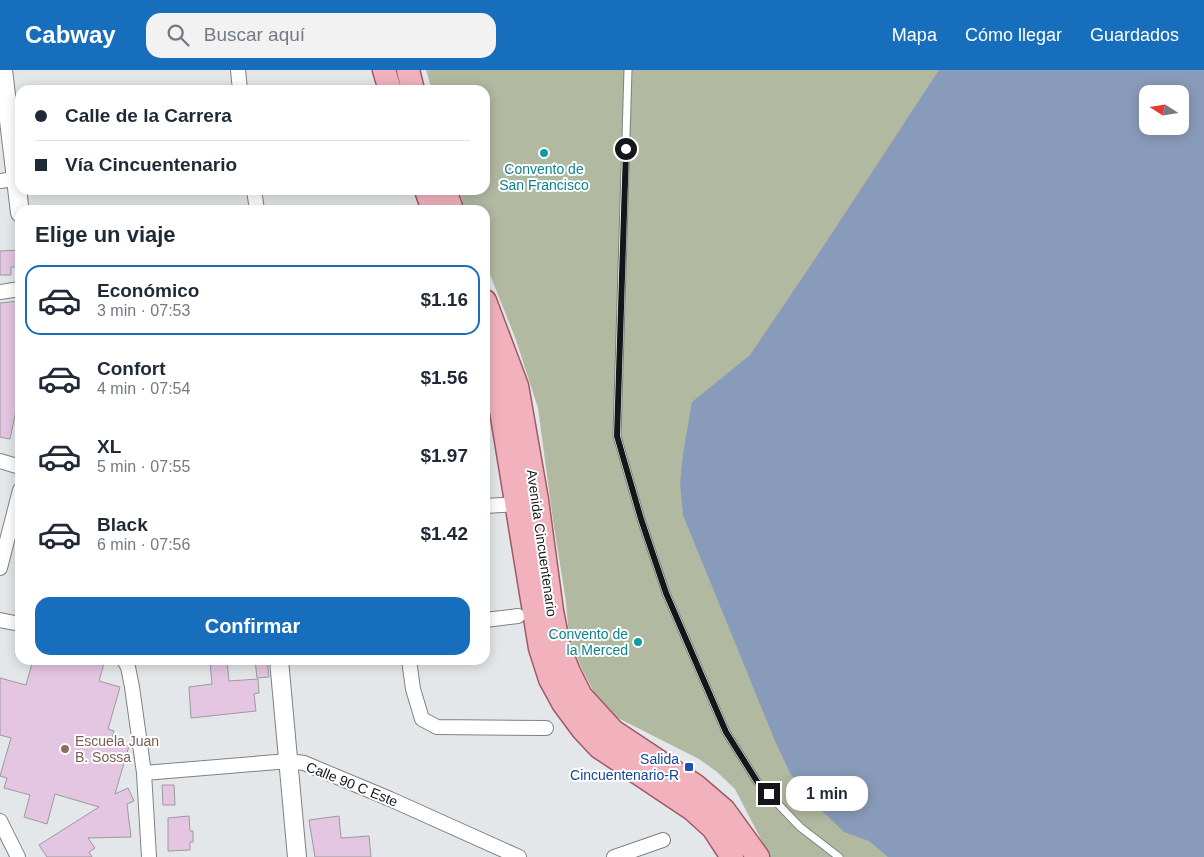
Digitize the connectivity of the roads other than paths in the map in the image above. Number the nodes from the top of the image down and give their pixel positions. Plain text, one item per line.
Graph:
1 (3, 70) edge
2 (238, 70) edge
3 (384, 70) edge
4 (408, 70) edge
5 (628, 70) edge
6 (240, 85) edge
7 (388, 85) edge
8 (412, 85) edge
9 (12, 179) edge
10 (15, 192) edge
11 (15, 290) edge
12 (0, 292) edge
13 (490, 314) edge
14 (490, 369) edge
15 (0, 461) edge
16 (15, 466) edge
17 (517, 504) junction
18 (490, 506) edge
19 (15, 510) edge
20 (0, 568) edge
21 (518, 616) dead end
22 (490, 619) edge
23 (0, 620) edge
24 (15, 623) edge
25 (127, 665) edge
26 (280, 665) edge
27 (410, 665) edge
28 (546, 728) dead end
29 (289, 761) junction
30 (144, 773) junction
31 (0, 820) edge
32 (663, 840) dead end
33 (16, 856) edge
34 (149, 857) edge
35 (297, 857) edge
36 (519, 857) edge
37 (614, 857) edge
38 (732, 857) edge
39 (758, 857) edge
40 (839, 857) edge

1 - 9 street
2 - 6 street
3 - 7 main road
4 - 8 main road
5 - 40 lane
9 - 10 street
11 - 12 street
13 - 39 main road, Avenida Cincuentenario
14 - 17 main road, Avenida Cincuentenario
15 - 16 street
17 - 18 street
17 - 38 main road, Avenida Cincuentenario
19 - 20 street
21 - 22 street
23 - 24 street
25 - 30 street
26 - 29 street
27 - 28 street
29 - 30 street, Calle 90 C Este
29 - 35 street
29 - 36 street, Calle 90 C Este
30 - 34 street
31 - 33 street
32 - 37 street

